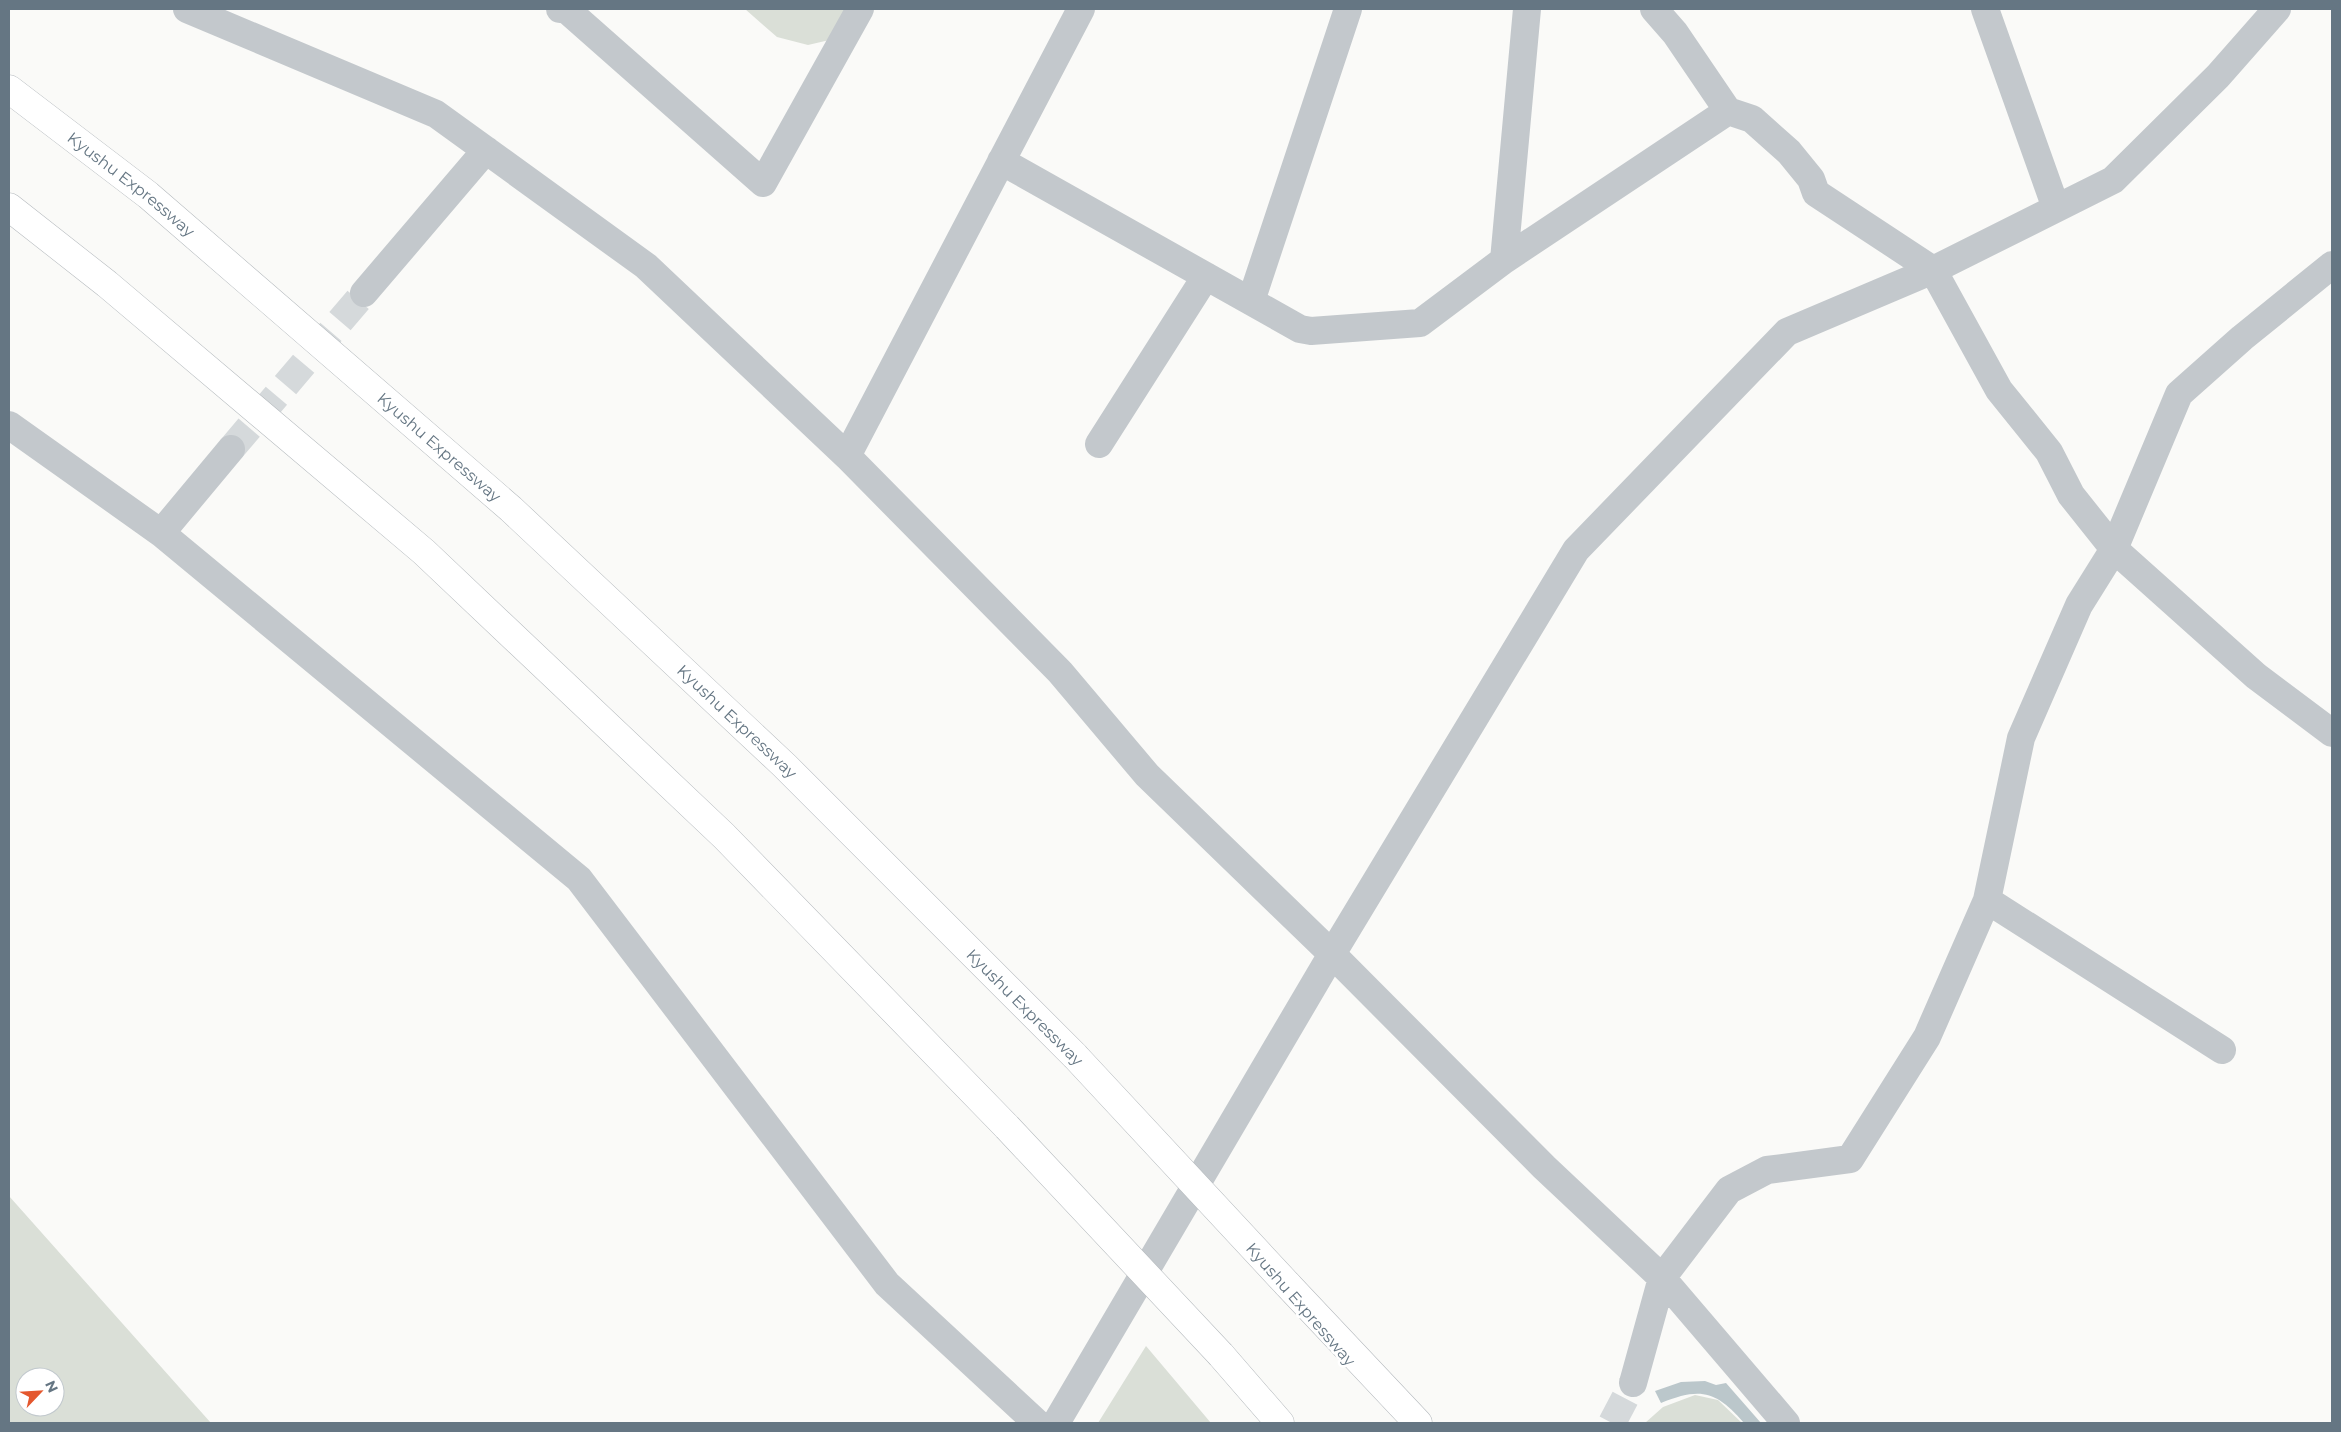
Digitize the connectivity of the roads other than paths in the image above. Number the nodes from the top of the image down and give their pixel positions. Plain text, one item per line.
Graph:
1 (188, 9) edge
2 (560, 9) edge
3 (860, 9) edge
4 (1348, 9) edge
5 (1527, 9) edge
6 (1985, 9) edge
7 (2277, 9) edge
8 (1651, 10) edge
9 (1070, 12) edge
10 (9, 89) edge
11 (1728, 111) junction
12 (486, 150) junction
13 (1001, 161) junction
14 (9, 207) edge
15 (2056, 208) junction
16 (1504, 260) junction
17 (2332, 265) edge
18 (1933, 270) junction
19 (1206, 276) junction
20 (364, 293) tunnel mouth
21 (1251, 301) junction
22 (9, 425) edge
23 (1099, 444) dead end
24 (231, 449) tunnel mouth
25 (847, 456) junction
26 (161, 533) junction
27 (2114, 549) junction
28 (2332, 733) edge
29 (1987, 900) junction
30 (1332, 954) junction
31 (2222, 1050) dead end
32 (1662, 1278) junction
33 (1287, 1284) junction
34 (1633, 1383) tunnel mouth
35 (1037, 1423) edge
36 (1056, 1423) edge
37 (1280, 1423) edge
38 (1401, 1423) edge
39 (1418, 1423) edge
40 (1786, 1423) edge

1 - 12 street
2 - 3 street
4 - 21 street
5 - 16 street
6 - 15 street
7 - 15 street
8 - 11 street
9 - 13 street
10 - 33 highway, Kyushu Expressway, bridge
11 - 16 street
11 - 18 street
12 - 20 street
12 - 25 street
13 - 19 street
13 - 25 street
14 - 37 highway, bridge
15 - 18 street
16 - 21 street
17 - 27 street
18 - 27 street
18 - 30 street
19 - 21 street
19 - 23 street
22 - 26 street
24 - 26 street
25 - 30 street
26 - 35 street
27 - 28 street
27 - 29 street
29 - 31 street
29 - 32 street
30 - 32 street
30 - 36 street
32 - 34 street
32 - 40 street
33 - 38 highway, Kyushu Expressway
33 - 39 highway

